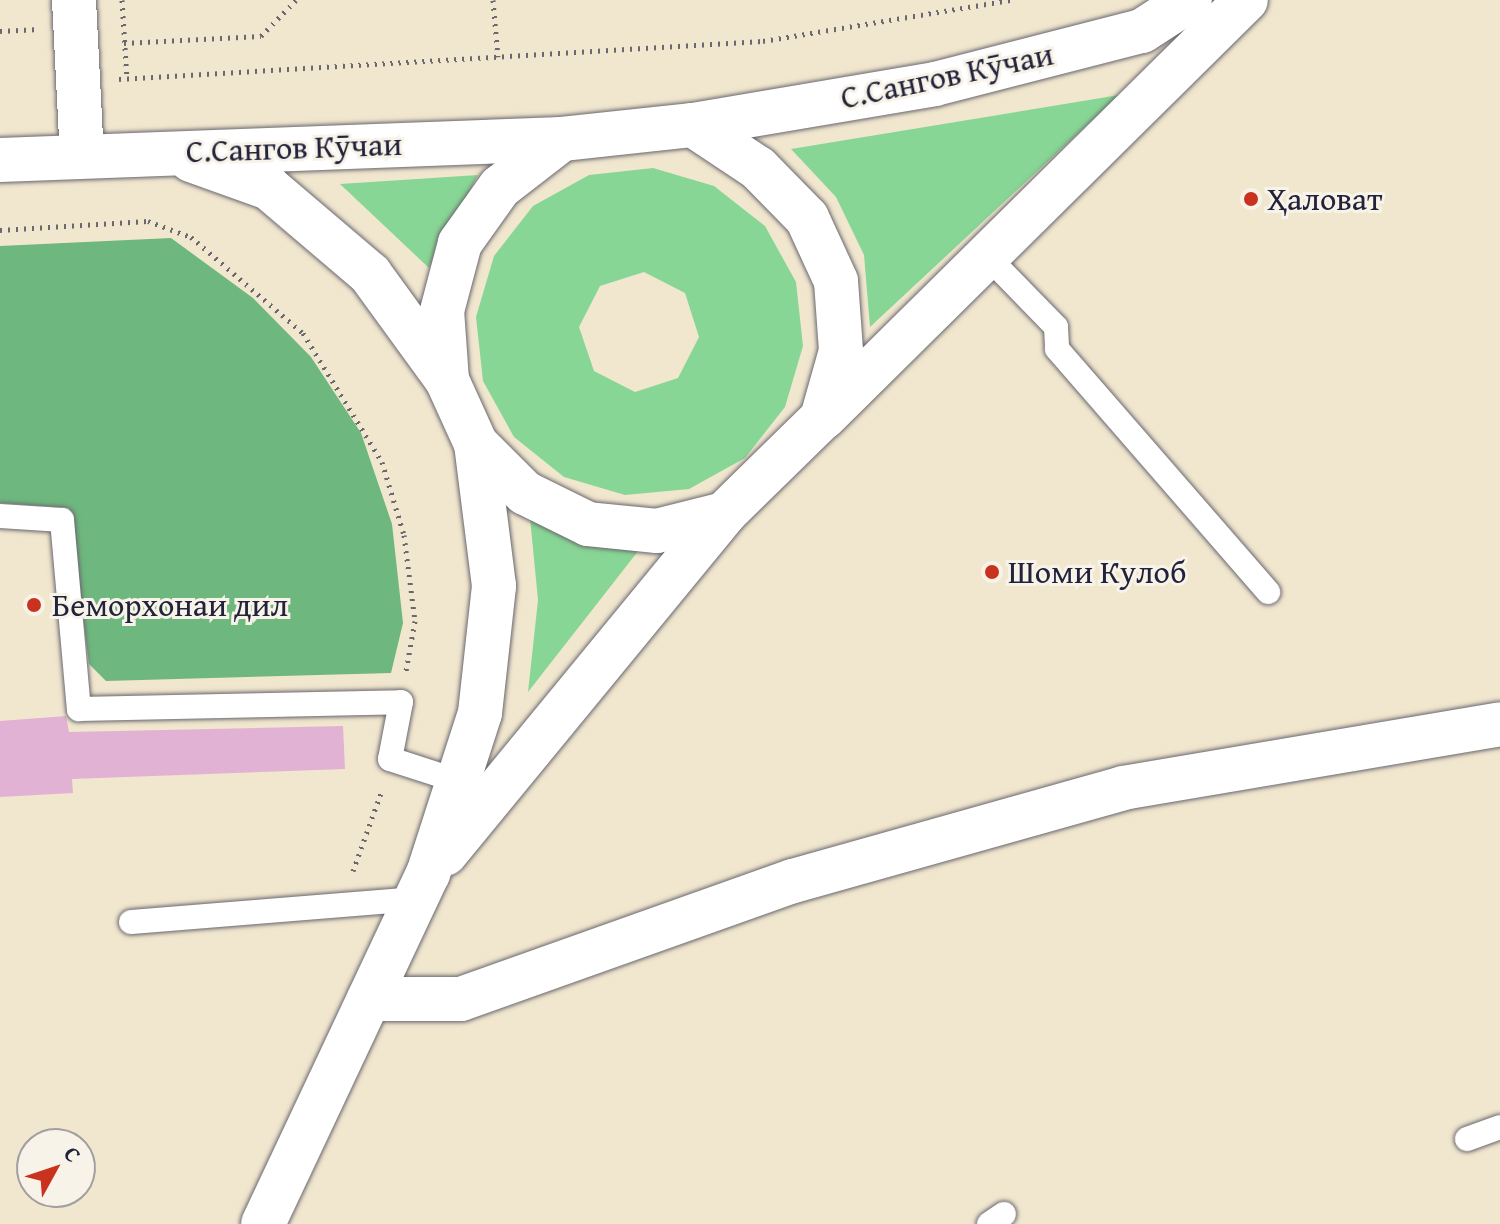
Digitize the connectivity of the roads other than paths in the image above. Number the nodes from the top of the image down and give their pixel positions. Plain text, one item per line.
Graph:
1 (74, 0) edge
2 (1190, 0) edge
3 (1246, 0) edge
4 (693, 125) junction
5 (562, 139) junction
6 (170, 152) junction
7 (82, 156) junction
8 (0, 160) edge
9 (987, 256) junction
10 (447, 380) junction
11 (822, 418) junction
12 (476, 444) junction
13 (724, 514) junction
14 (0, 516) edge
15 (1268, 592) dead end
16 (1500, 724) edge
17 (458, 781) junction
18 (422, 886) junction
19 (131, 922) dead end
20 (369, 999) junction
21 (1500, 1127) edge
22 (1467, 1139) dead end
23 (263, 1224) edge

1 - 7 street
2 - 4 street, С.Сангов Кӯчаи
3 - 9 street
4 - 5 street, С.Сангов Кӯчаи
4 - 11 street
5 - 6 street, С.Сангов Кӯчаи
5 - 10 street
6 - 7 street, С.Сангов Кӯчаи
6 - 10 street
7 - 8 street, С.Сангов Кӯчаи
9 - 11 street
9 - 15 lane
10 - 12 street
11 - 13 street
12 - 13 street
12 - 17 street
13 - 18 street
14 - 17 lane
16 - 20 street
17 - 18 street
18 - 19 lane
18 - 20 street
20 - 23 street
21 - 22 lane

